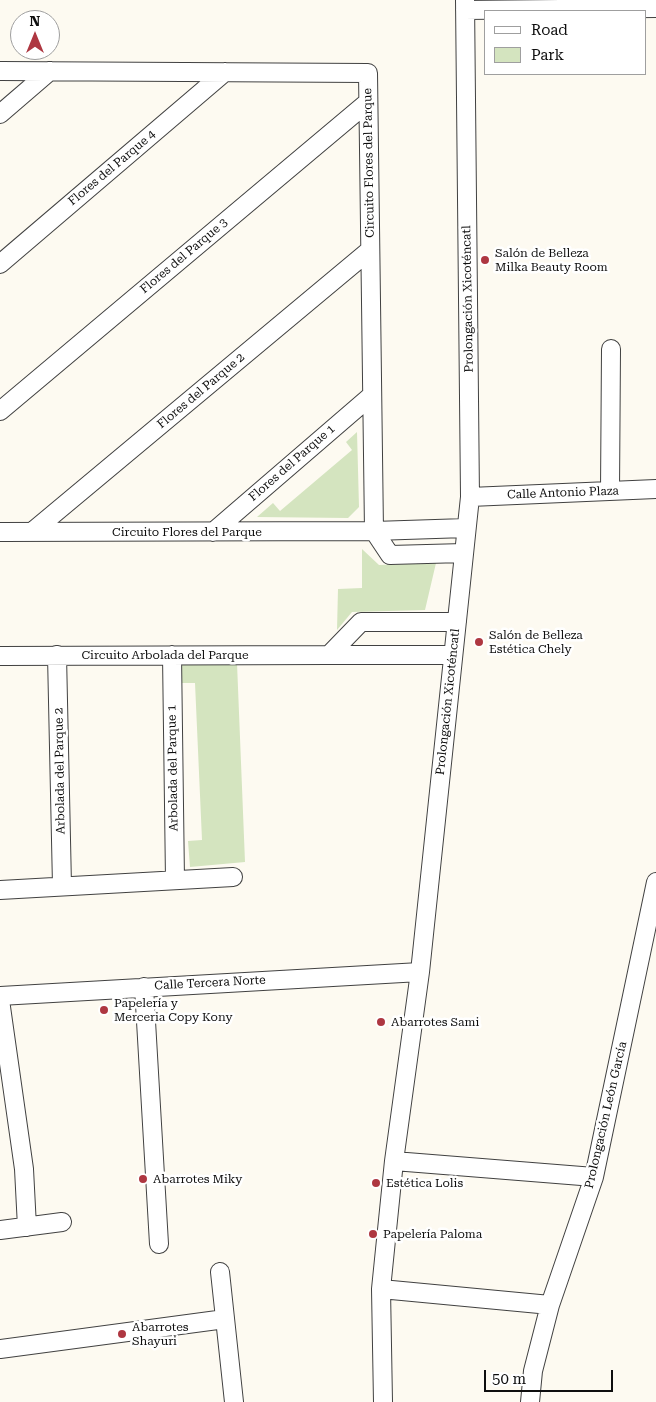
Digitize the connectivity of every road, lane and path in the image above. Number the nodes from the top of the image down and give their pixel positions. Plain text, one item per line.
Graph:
1 (465, 5) edge
2 (656, 8) edge
3 (0, 71) edge
4 (50, 71) junction
5 (224, 72) junction
6 (368, 102) junction
7 (0, 114) edge
8 (370, 250) junction
9 (0, 264) edge
10 (611, 349) dead end
11 (372, 395) junction
12 (0, 410) edge
13 (656, 490) edge
14 (610, 491) junction
15 (470, 497) junction
16 (466, 528) junction
17 (374, 531) junction
18 (0, 532) edge
19 (32, 532) junction
20 (213, 532) junction
21 (464, 553) junction
22 (457, 622) junction
23 (172, 655) junction
24 (329, 655) junction
25 (453, 655) junction
26 (0, 656) edge
27 (58, 656) junction
28 (233, 877) dead end
29 (175, 880) junction
30 (656, 882) edge
31 (62, 886) junction
32 (0, 890) edge
33 (420, 972) junction
34 (144, 986) junction
35 (0, 998) edge
36 (394, 1161) junction
37 (594, 1177) junction
38 (62, 1222) dead end
39 (27, 1227) junction
40 (0, 1230) edge
41 (158, 1244) dead end
42 (220, 1272) dead end
43 (380, 1289) junction
44 (550, 1305) junction
45 (225, 1319) junction
46 (0, 1349) edge
47 (234, 1402) edge
48 (383, 1402) edge
49 (530, 1402) edge

1 - 2 street
1 - 15 street, Prolongación Xicoténcatl
3 - 4 street, Circuito Flores del Parque
4 - 5 street, Circuito Flores del Parque
4 - 7 street
5 - 6 street, Circuito Flores del Parque
5 - 9 street, Flores del Parque 4
6 - 8 street, Circuito Flores del Parque
6 - 12 street, Flores del Parque 3
8 - 11 street, Circuito Flores del Parque
8 - 19 street, Flores del Parque 2
10 - 14 street
11 - 17 street, Circuito Flores del Parque
11 - 20 street, Flores del Parque 1
13 - 14 street, Calle Antonio Plaza
14 - 15 street, Calle Antonio Plaza
15 - 16 street, Prolongación Xicoténcatl
16 - 17 street, Circuito Flores del Parque
16 - 21 street, Prolongación Xicoténcatl
17 - 20 street, Circuito Flores del Parque
17 - 21 street
18 - 19 street, Circuito Flores del Parque
19 - 20 street, Circuito Flores del Parque
21 - 22 street, Prolongación Xicoténcatl
22 - 24 street
22 - 25 street, Prolongación Xicoténcatl
23 - 24 street, Circuito Arbolada del Parque
23 - 27 street, Circuito Arbolada del Parque
23 - 29 street, Arbolada del Parque 1
24 - 25 street, Circuito Arbolada del Parque
25 - 33 street, Prolongación Xicoténcatl
26 - 27 street, Circuito Arbolada del Parque
27 - 31 street, Arbolada del Parque 2
28 - 29 street
29 - 31 street
30 - 37 street, Prolongación León García
31 - 32 street
33 - 34 street, Calle Tercera Norte
33 - 36 street, Prolongación Xicoténcatl
34 - 35 street, Calle Tercera Norte
34 - 41 street
35 - 39 street
36 - 37 street
36 - 43 street, Prolongación Xicoténcatl
37 - 44 street, Prolongación León García
38 - 39 street
39 - 40 street
42 - 45 street
43 - 44 street
43 - 48 street, Prolongación Xicoténcatl
44 - 49 street, Prolongación León García
45 - 46 street
45 - 47 street

